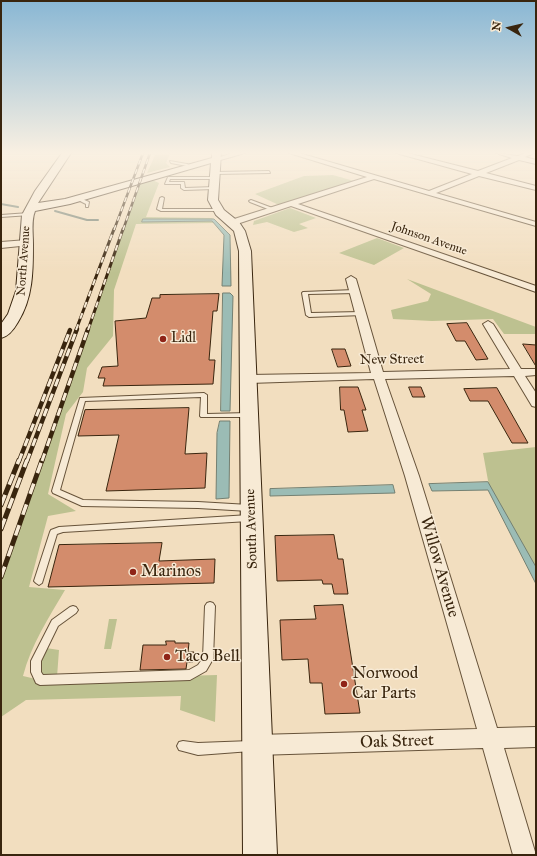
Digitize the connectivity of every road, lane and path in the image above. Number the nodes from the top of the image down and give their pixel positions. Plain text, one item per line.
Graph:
1 (42, 193) edge
2 (86, 193) edge
3 (110, 193) edge
4 (214, 193) edge
5 (326, 193) edge
6 (429, 193) edge
7 (162, 198) dead end
8 (251, 201) dead end
9 (292, 204) junction
10 (31, 210) junction
11 (274, 210) junction
12 (224, 215) junction
13 (1, 216) edge
14 (536, 224) edge
15 (27, 243) junction
16 (1, 245) edge
17 (353, 286) joint
18 (536, 289) edge
19 (361, 314) junction
20 (488, 324) dead end
21 (1, 333) edge
22 (536, 372) edge
23 (518, 373) junction
24 (378, 375) junction
25 (249, 379) junction
26 (536, 403) edge
27 (240, 416) junction
28 (251, 513) junction
29 (39, 581) dead end
30 (210, 606) dead end
31 (73, 610) dead end
32 (536, 737) edge
33 (489, 739) junction
34 (258, 745) junction
35 (183, 746) dead end
36 (260, 855) edge
37 (525, 855) edge

1 - 10 main road
2 - 10 main road
3 - 10 main road
4 - 12 main road
5 - 9 street
6 - 14 street
7 - 12 lane
8 - 11 lane
9 - 11 street
9 - 18 street, Johnson Avenue
10 - 13 lane
10 - 15 main road, North Avenue
11 - 12 street
12 - 25 main road, South Avenue
15 - 16 street
15 - 21 main road, North Avenue
17 - 19 street, Willow Avenue
17 - 19 lane
19 - 24 street, Willow Avenue
20 - 23 street
22 - 23 street, New Street
23 - 24 street, New Street
23 - 26 street
24 - 25 street, New Street
24 - 33 street, Willow Avenue
25 - 27 main road, South Avenue
27 - 28 main road, South Avenue
27 - 28 lane
28 - 29 lane
28 - 34 main road, South Avenue
30 - 31 lane
32 - 33 street, Oak Street
33 - 34 street, Oak Street
33 - 37 street, Willow Avenue
34 - 35 lane
34 - 36 main road, South Avenue

